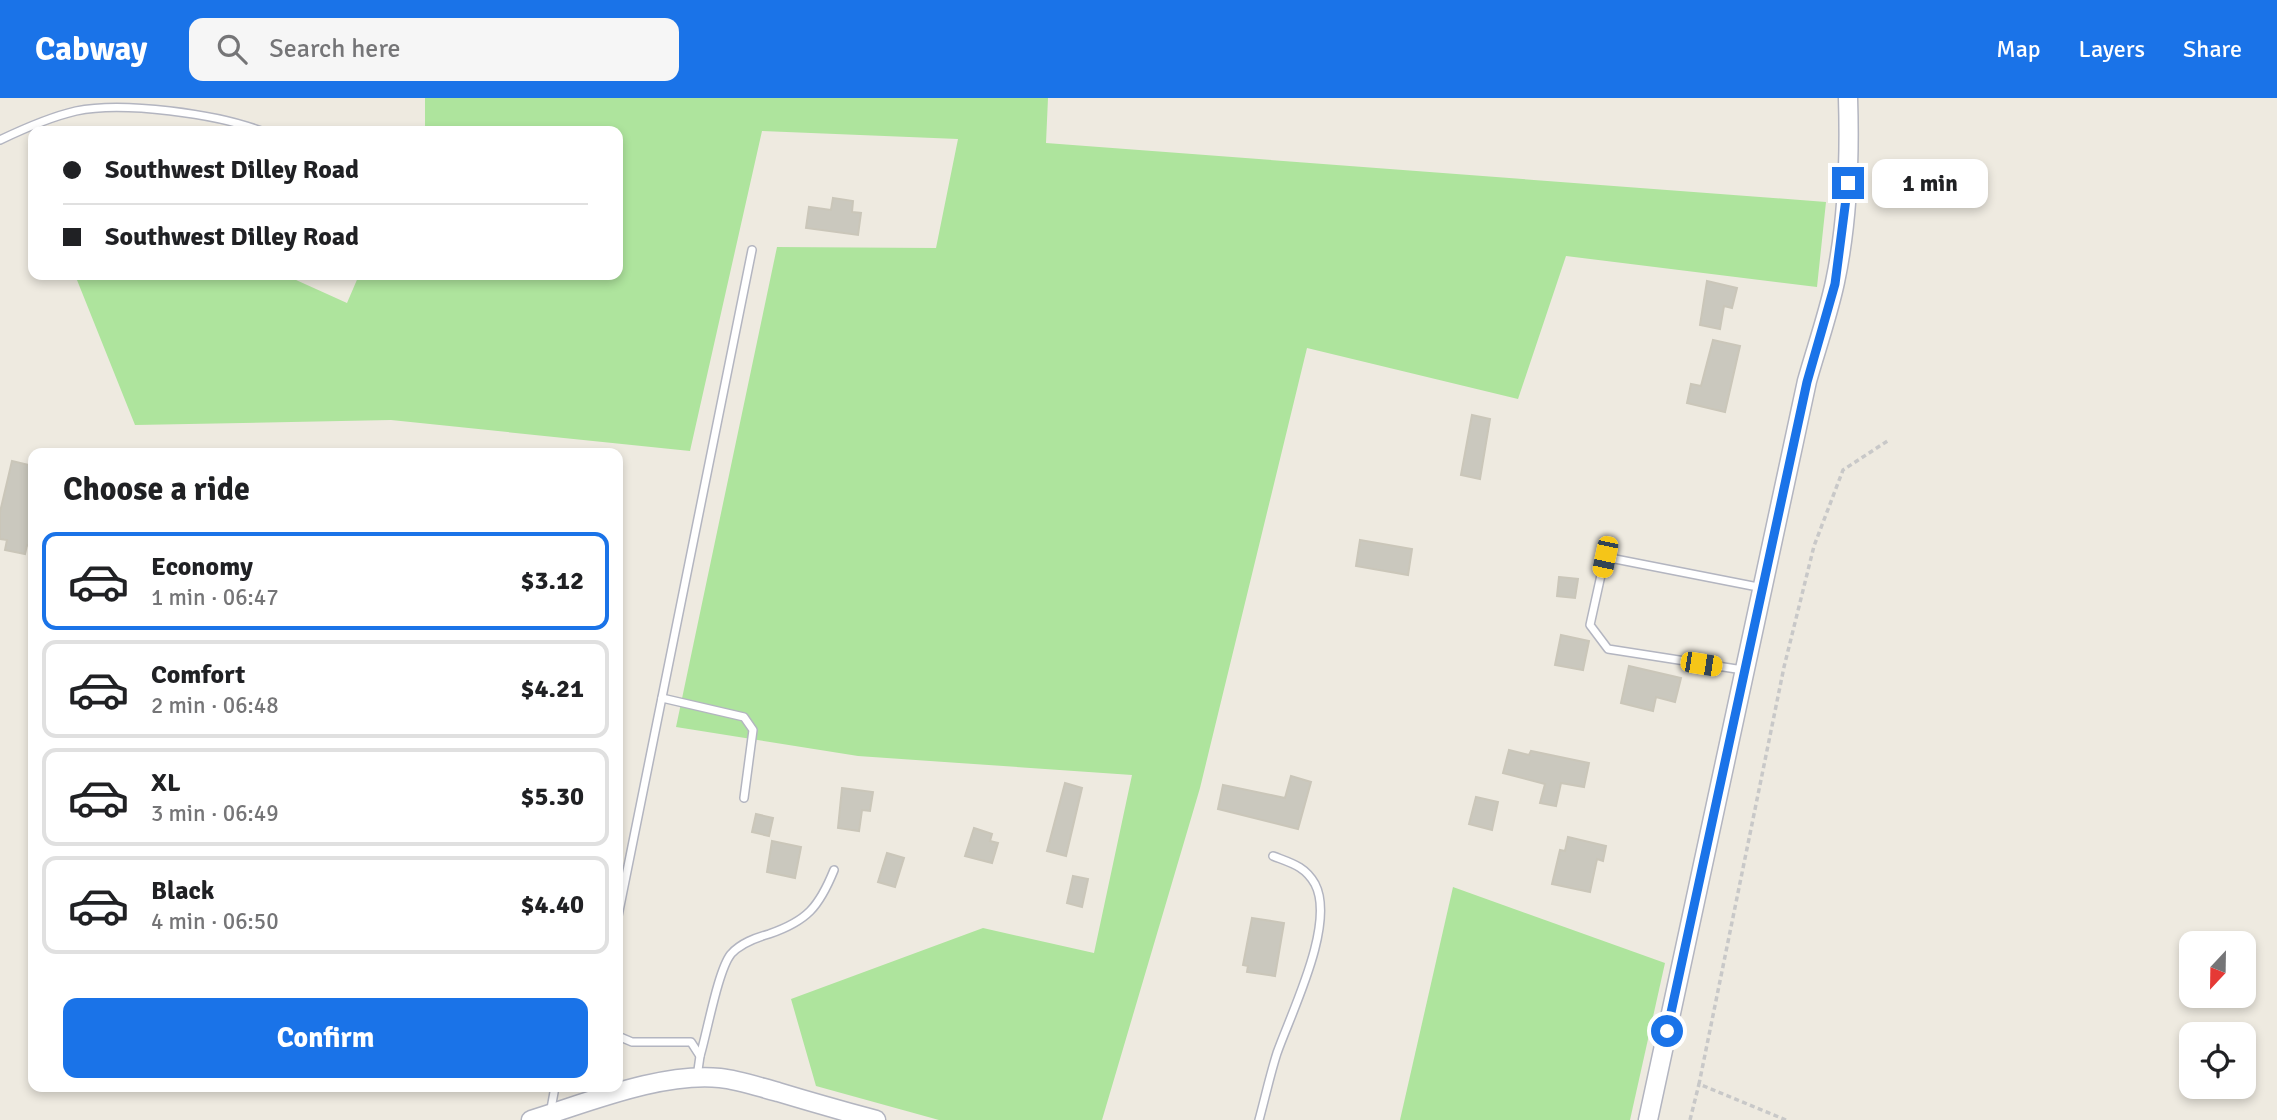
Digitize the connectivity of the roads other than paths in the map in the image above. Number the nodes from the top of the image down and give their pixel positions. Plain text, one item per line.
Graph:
1 (1848, 98) edge
2 (37, 126) edge
3 (248, 126) edge
4 (28, 129) edge
5 (0, 140) edge
6 (752, 250) dead end
7 (1763, 588) junction
8 (1746, 671) junction
9 (662, 698) junction
10 (744, 798) dead end
11 (1273, 856) dead end
12 (834, 870) dead end
13 (623, 891) edge
14 (623, 1038) edge
15 (700, 1056) junction
16 (697, 1078) junction
17 (554, 1092) edge
18 (550, 1114) junction
19 (531, 1120) edge
20 (876, 1120) edge
21 (1259, 1120) edge
22 (1648, 1120) edge

1 - 7 street
2 - 3 lane
4 - 5 lane
6 - 9 lane
7 - 8 street
7 - 8 lane
8 - 22 street
9 - 10 lane
9 - 13 lane
11 - 21 lane
12 - 15 lane
14 - 15 lane
15 - 16 lane
16 - 18 street
16 - 20 street
17 - 18 lane
18 - 19 street

